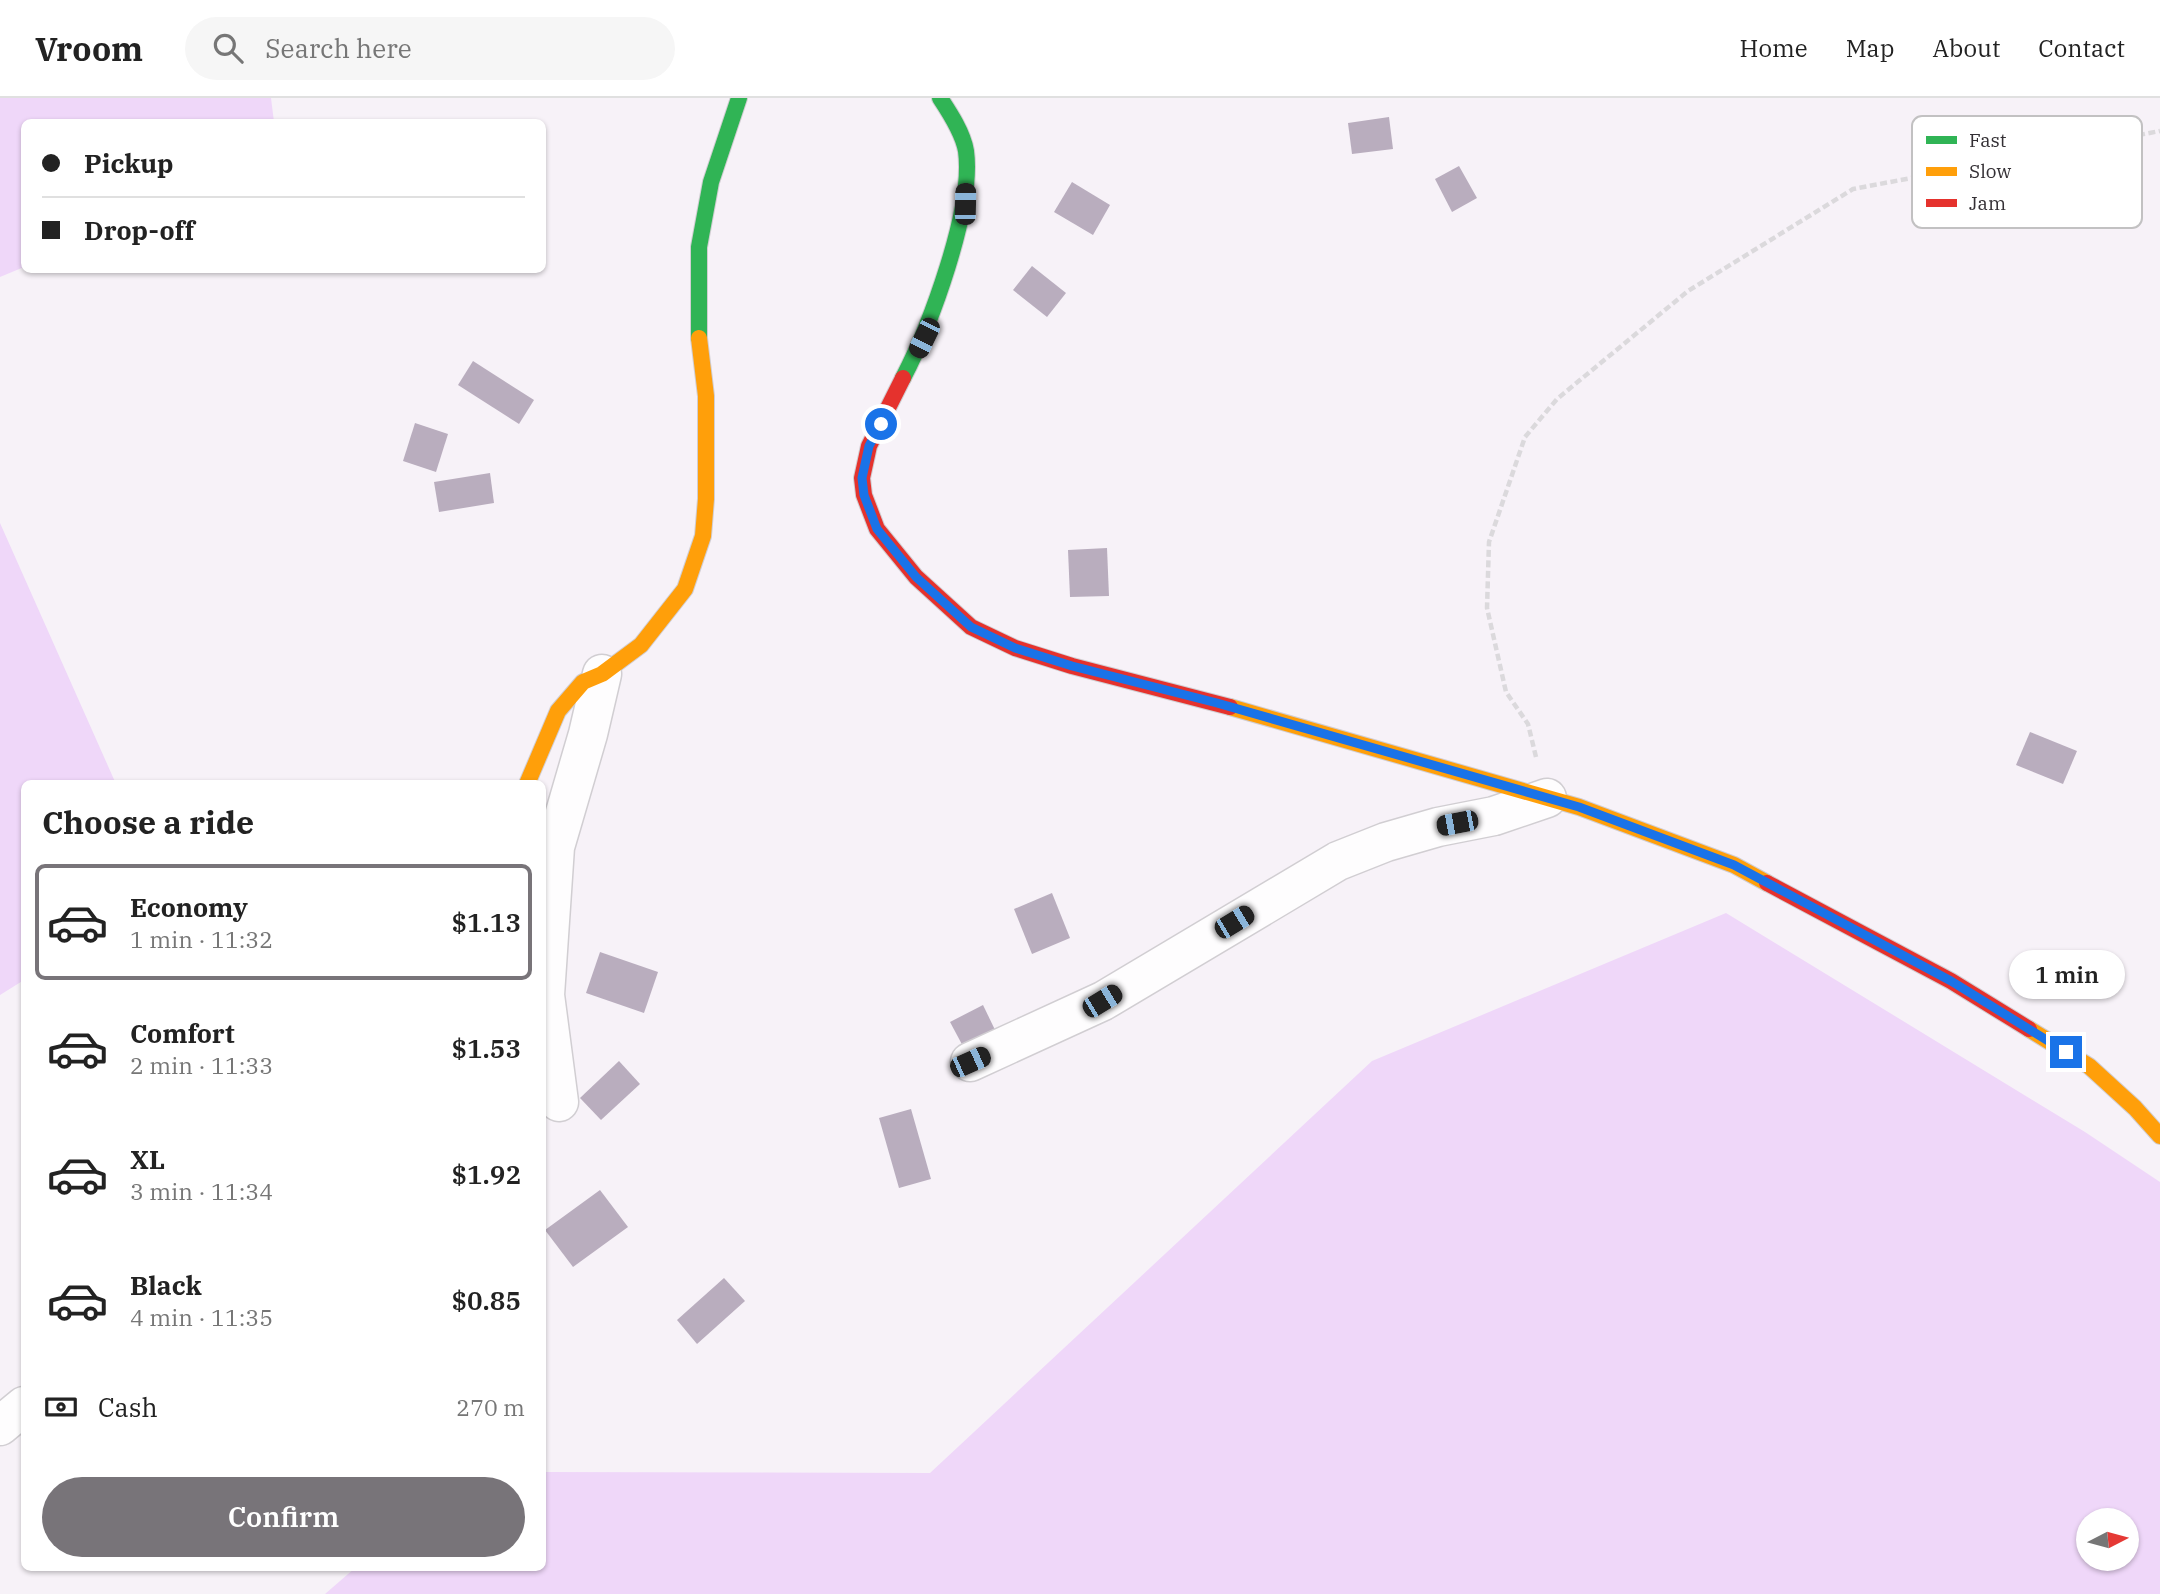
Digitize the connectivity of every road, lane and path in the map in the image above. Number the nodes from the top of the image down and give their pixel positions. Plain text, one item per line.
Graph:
1 (739, 98) edge
2 (940, 98) edge
3 (2160, 131) edge
4 (2142, 134) edge
5 (1912, 178) edge
6 (602, 674) junction
7 (529, 780) edge
8 (1547, 798) junction
9 (546, 980) edge
10 (546, 1003) edge
11 (970, 1062) dead end
12 (559, 1102) dead end
13 (2160, 1136) edge
14 (21, 1408) edge
15 (0, 1426) edge

1 - 6 street
2 - 8 street
3 - 4 path
5 - 8 path
6 - 7 street
6 - 9 street
8 - 11 street
8 - 13 street
10 - 12 street
14 - 15 street

